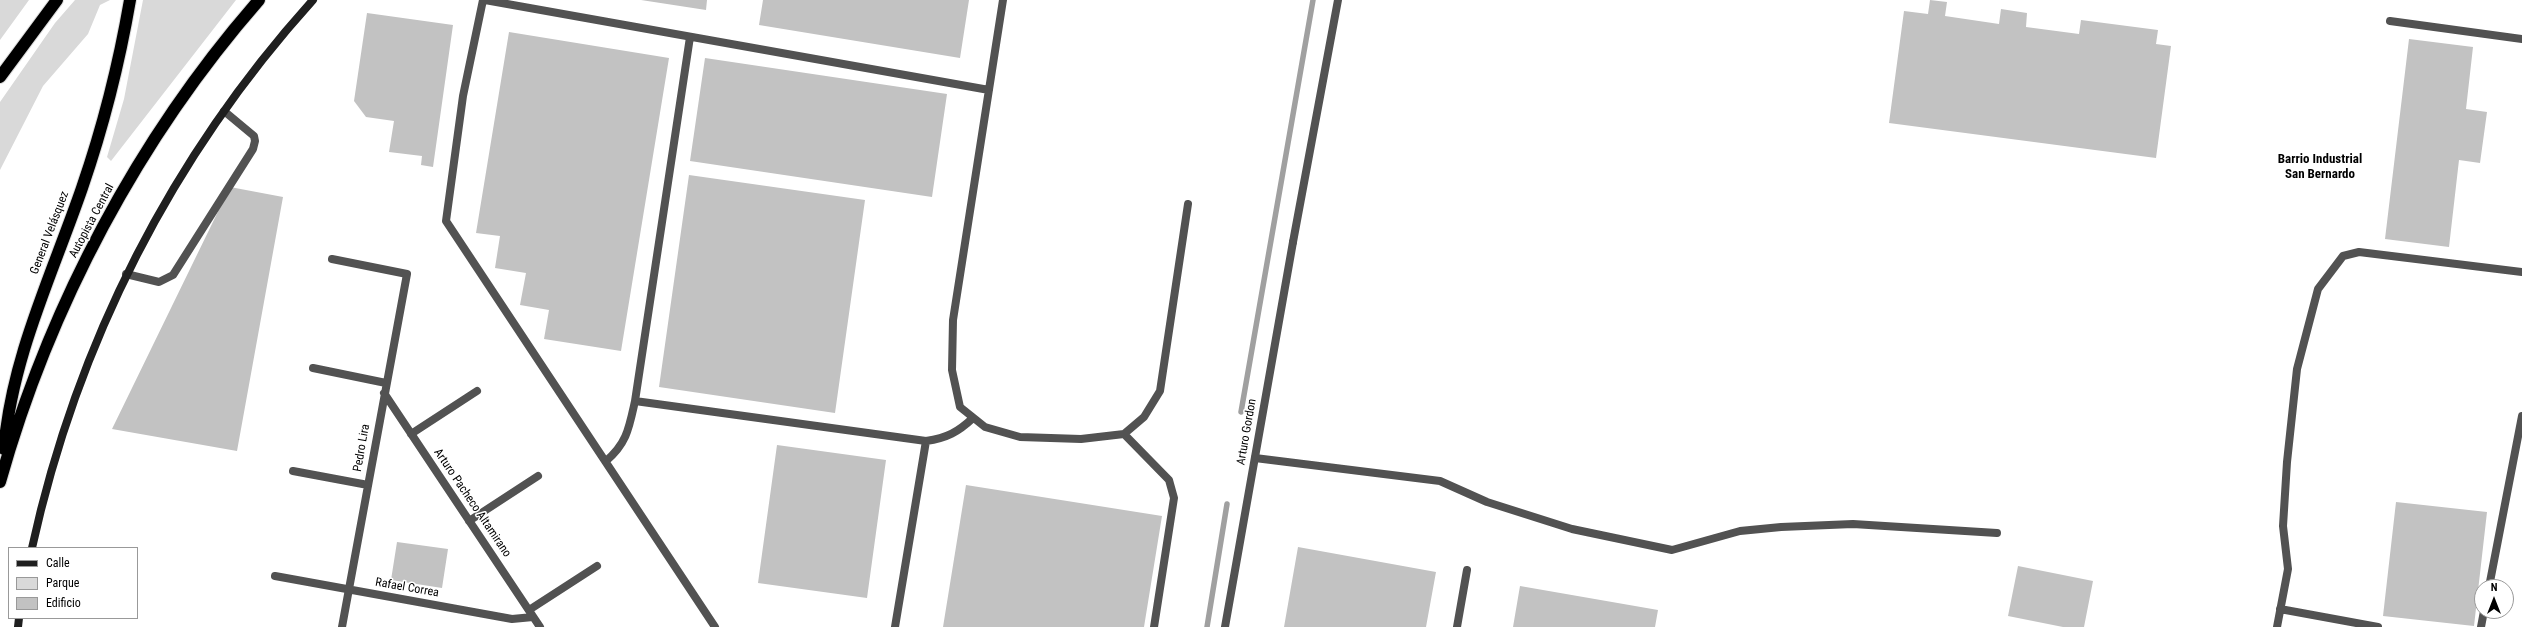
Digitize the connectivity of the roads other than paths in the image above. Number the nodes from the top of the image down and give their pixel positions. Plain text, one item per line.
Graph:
1 (57, 0) edge
2 (130, 0) edge
3 (259, 0) edge
4 (313, 0) edge
5 (484, 0) edge
6 (1003, 0) edge
7 (1338, 0) edge
8 (2390, 21) dead end
9 (690, 37) junction
10 (2522, 39) edge
11 (0, 78) edge
12 (989, 90) junction
13 (224, 111) junction
14 (1188, 204) dead end
15 (332, 259) dead end
16 (2522, 272) edge
17 (126, 274) junction
18 (313, 368) dead end
19 (386, 383) junction
20 (477, 391) dead end
21 (384, 393) junction
22 (635, 401) junction
23 (2522, 416) edge
24 (973, 418) junction
25 (411, 434) junction
26 (1124, 434) junction
27 (926, 441) junction
28 (1255, 458) junction
29 (606, 461) junction
30 (293, 471) dead end
31 (538, 476) dead end
32 (1, 479) edge
33 (368, 485) junction
34 (469, 521) junction
35 (1996, 533) dead end
36 (32, 547) edge
37 (597, 566) dead end
38 (1467, 570) dead end
39 (276, 576) dead end
40 (2491, 579) edge
41 (349, 590) junction
42 (2280, 608) junction
43 (531, 613) junction
44 (342, 627) edge
45 (540, 627) edge
46 (715, 627) edge
47 (895, 627) edge
48 (1154, 627) edge
49 (1225, 627) edge
50 (1457, 627) edge
51 (2277, 627) edge
52 (2378, 627) edge

1 - 11 highway
2 - 32 highway, General Velásquez
3 - 32 highway, Autopista Central
4 - 13 street
5 - 9 street
5 - 29 street
6 - 12 street
7 - 28 street, Arturo Gordon
8 - 10 street
9 - 12 street
9 - 22 street
12 - 24 street
13 - 17 street
13 - 17 street
14 - 26 street
15 - 19 street, Pedro Lira
16 - 42 street
17 - 36 street
18 - 19 street
19 - 21 street, Pedro Lira
20 - 25 street
21 - 25 street, Arturo Pacheco Altamirano
21 - 33 street, Pedro Lira
22 - 27 street
22 - 29 street
23 - 40 street
24 - 26 street
24 - 27 street
25 - 34 street, Arturo Pacheco Altamirano
26 - 48 street
27 - 47 street
28 - 35 street
28 - 49 street, Arturo Gordon
29 - 46 street
30 - 33 street
31 - 34 street
33 - 41 street, Pedro Lira
34 - 43 street, Arturo Pacheco Altamirano
37 - 43 street
38 - 50 street
39 - 41 street, Rafael Correa
41 - 43 street, Rafael Correa
41 - 44 street, Pedro Lira
42 - 51 street
42 - 52 street
43 - 45 street, Arturo Pacheco Altamirano

